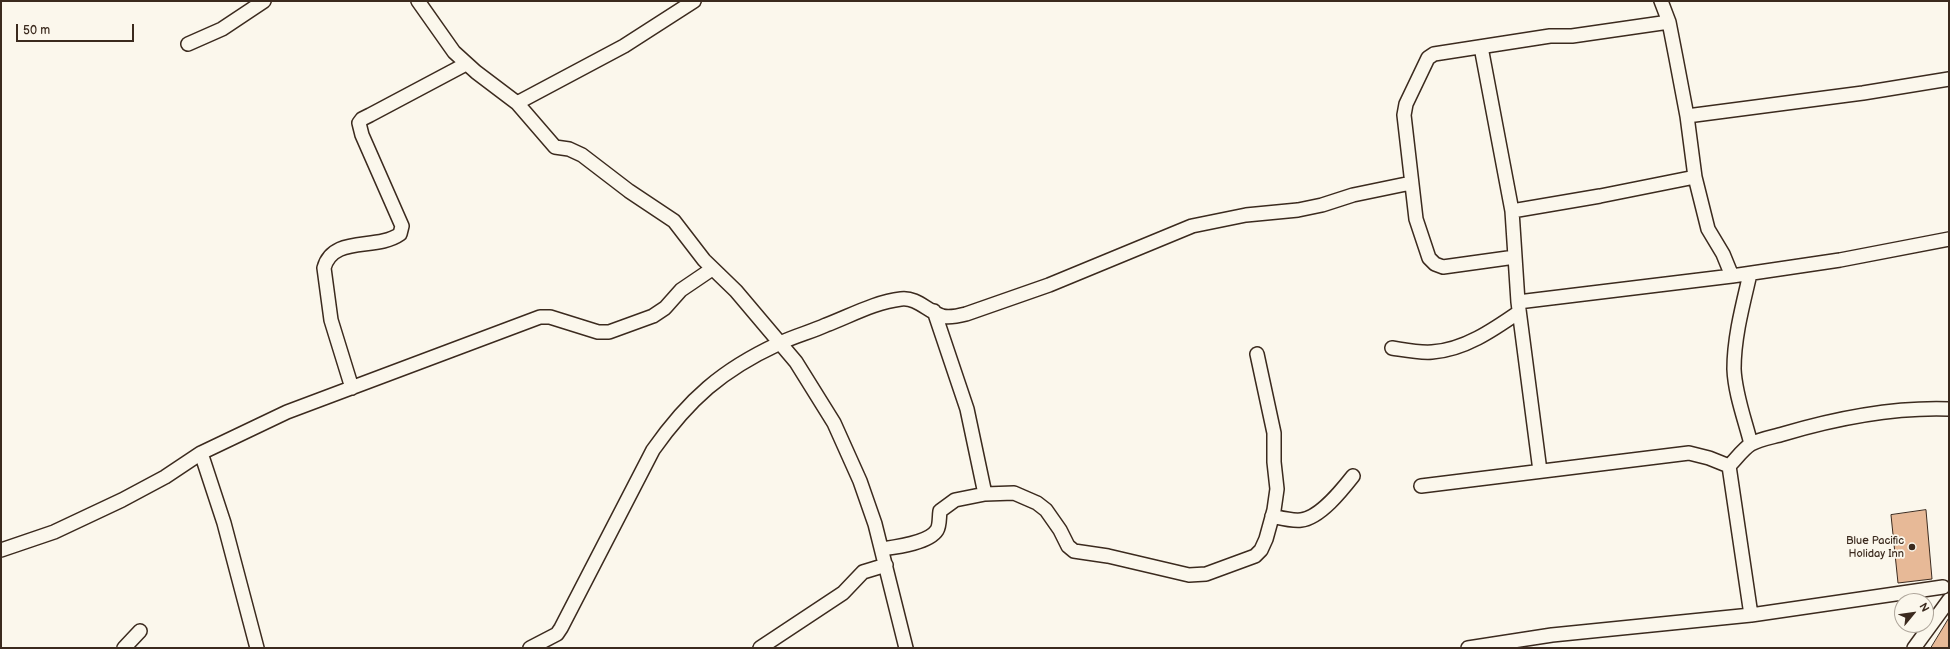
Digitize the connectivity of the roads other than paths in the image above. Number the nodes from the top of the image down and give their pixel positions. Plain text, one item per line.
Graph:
1 (264, 1) edge
2 (418, 1) edge
3 (694, 1) edge
4 (1661, 1) edge
5 (1669, 22) junction
6 (188, 44) dead end
7 (1481, 46) junction
8 (466, 64) junction
9 (1949, 79) edge
10 (517, 103) junction
11 (1687, 116) junction
12 (1695, 177) junction
13 (1411, 183) junction
14 (1512, 210) junction
15 (1949, 239) edge
16 (1515, 257) junction
17 (712, 269) junction
18 (1750, 274) junction
19 (1732, 276) junction
20 (1519, 307) junction
21 (934, 311) junction
22 (779, 343) junction
23 (1392, 348) dead end
24 (1257, 354) dead end
25 (352, 388) junction
26 (1949, 409) edge
27 (1751, 444) junction
28 (201, 453) junction
29 (1729, 466) junction
30 (1540, 471) junction
31 (1353, 476) dead end
32 (1421, 486) dead end
33 (985, 494) junction
34 (1272, 516) junction
35 (882, 549) junction
36 (1, 550) edge
37 (886, 565) junction
38 (1947, 585) edge
39 (1949, 600) edge
40 (1751, 615) junction
41 (140, 630) dead end
42 (124, 648) edge
43 (257, 648) edge
44 (530, 648) edge
45 (760, 648) edge
46 (906, 648) edge
47 (1468, 648) edge
48 (1914, 648) edge

1 - 6 street
2 - 8 street
3 - 10 street
4 - 5 street
5 - 7 street
5 - 11 street
7 - 13 street
7 - 14 street
8 - 10 street
8 - 25 street
9 - 11 street
10 - 17 street
11 - 12 street
12 - 14 street
12 - 19 street
13 - 16 street
13 - 21 street
14 - 16 street
15 - 18 street
16 - 20 street
17 - 22 street
17 - 25 street
18 - 19 street
18 - 27 street
19 - 20 street
20 - 23 street
20 - 30 street
21 - 22 street
21 - 33 street
22 - 35 street
22 - 44 street
24 - 34 street
25 - 28 street
26 - 27 street
27 - 29 street
28 - 36 street
28 - 43 street
29 - 30 street
29 - 40 street
30 - 32 street
31 - 34 street
33 - 34 street
33 - 35 street
35 - 37 street
37 - 45 street
37 - 46 street
38 - 40 street
39 - 48 street
40 - 47 street
41 - 42 street

